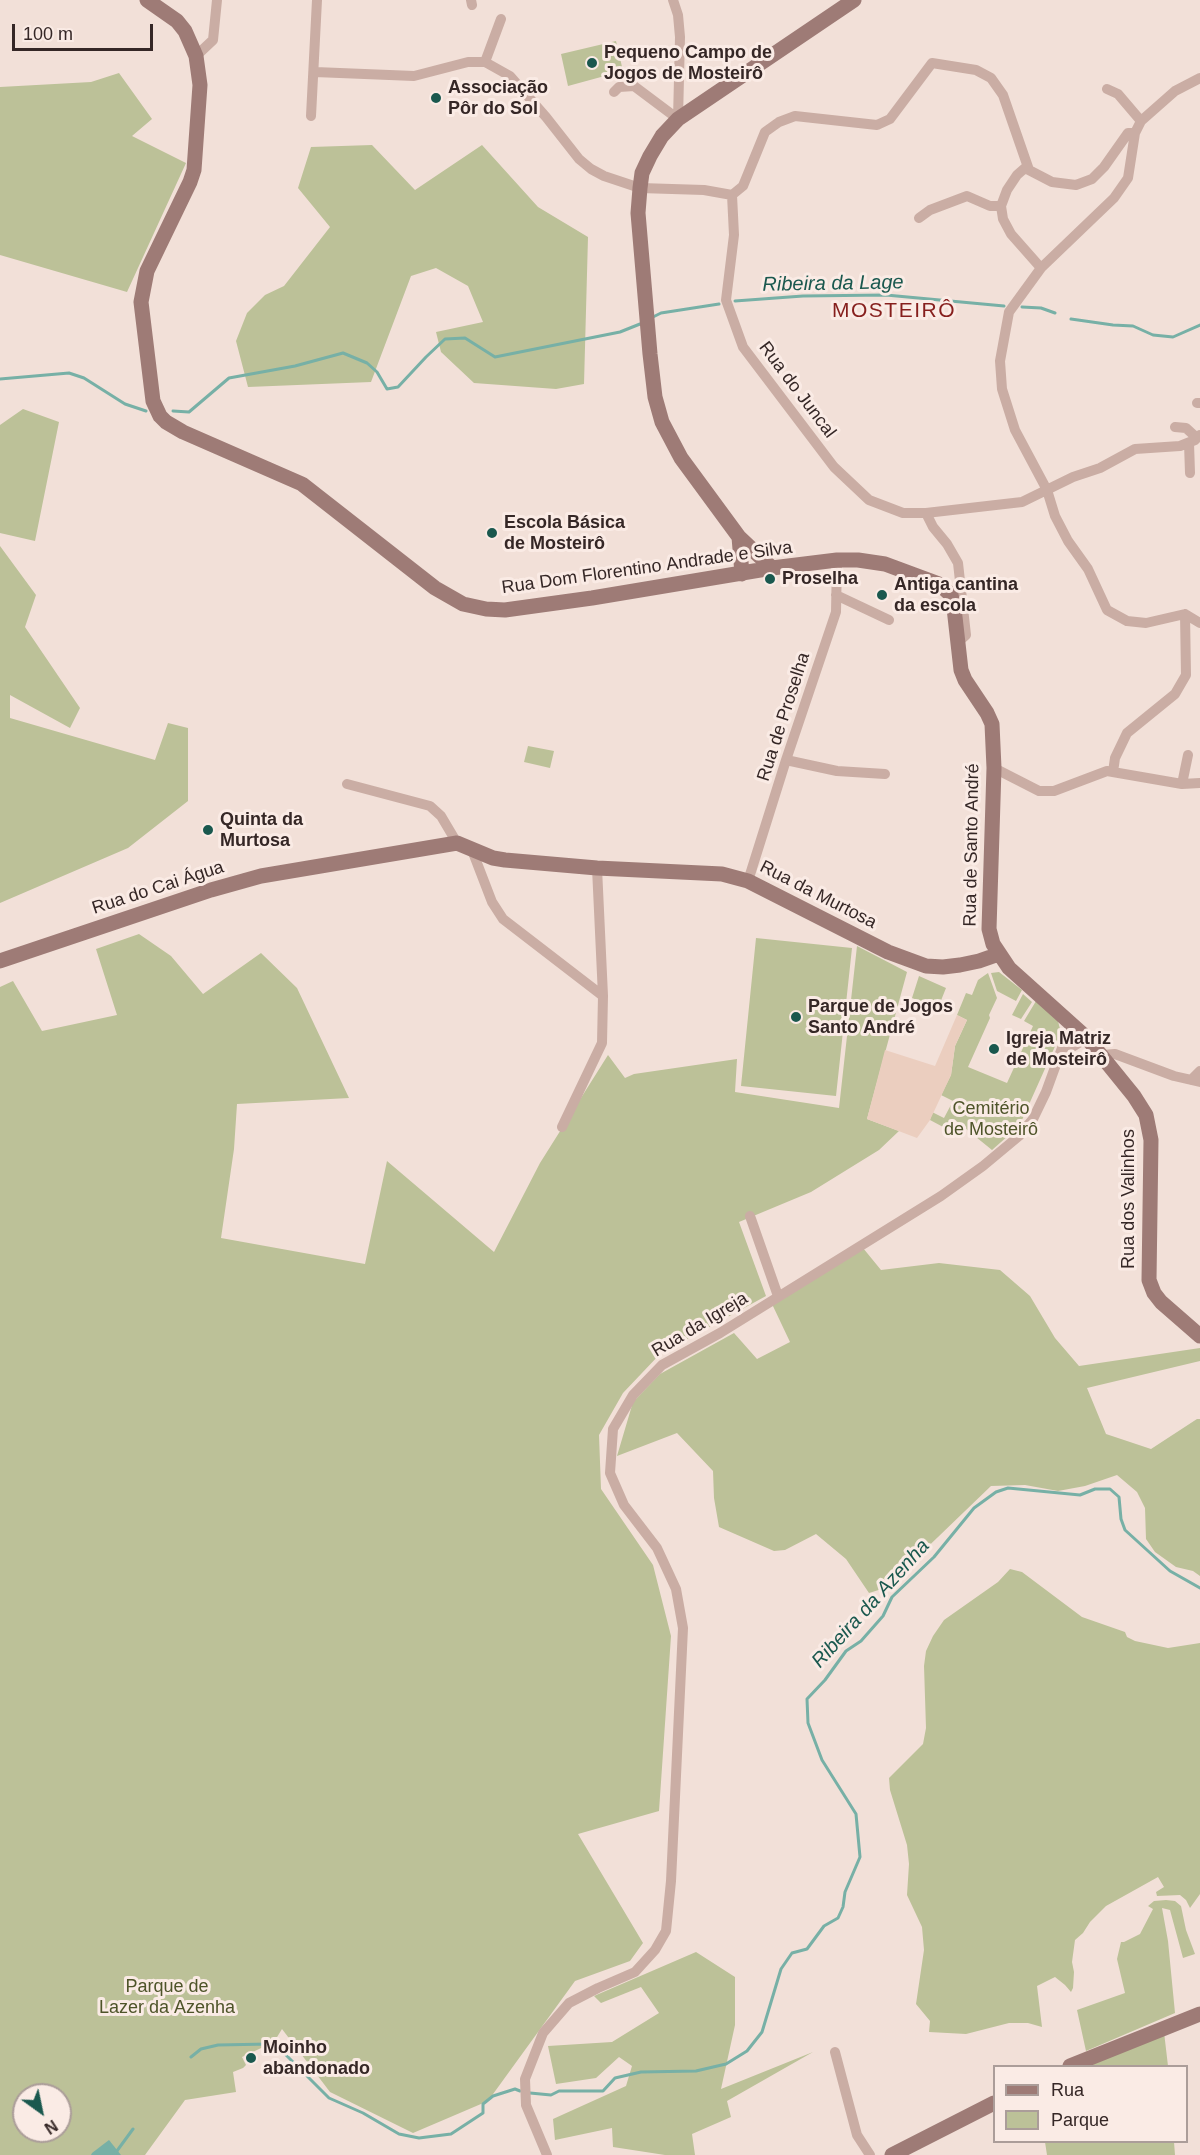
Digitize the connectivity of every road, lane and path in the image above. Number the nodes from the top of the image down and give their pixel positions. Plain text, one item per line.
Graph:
1 (147, 0) edge
2 (217, 0) edge
3 (317, 0) edge
4 (674, 0) edge
5 (854, 0) edge
6 (501, 19) dead end
7 (196, 56) junction
8 (485, 62) junction
9 (315, 72) junction
10 (1200, 78) edge
11 (1107, 89) dead end
12 (614, 92) dead end
13 (312, 116) dead end
14 (678, 119) junction
15 (1141, 122) junction
16 (1135, 133) junction
17 (1029, 170) junction
18 (639, 189) junction
19 (732, 195) junction
20 (1001, 206) junction
21 (920, 218) dead end
22 (1041, 268) junction
23 (1176, 427) dead end
24 (1195, 439) edge
25 (1190, 473) dead end
26 (1047, 490) junction
27 (926, 513) junction
28 (739, 537) junction
29 (837, 560) junction
30 (772, 568) junction
31 (742, 574) junction
32 (836, 595) junction
33 (1185, 614) junction
34 (889, 620) dead end
35 (1200, 623) edge
36 (957, 639) junction
37 (1188, 755) dead end
38 (786, 760) junction
39 (994, 768) junction
40 (1113, 772) junction
41 (885, 774) dead end
42 (1198, 782) edge
43 (346, 784) dead end
44 (1182, 784) junction
45 (457, 843) junction
46 (472, 850) junction
47 (597, 868) junction
48 (748, 881) junction
49 (999, 954) junction
50 (0, 961) edge
51 (603, 996) junction
52 (1075, 1027) junction
53 (1087, 1038) junction
54 (1059, 1055) junction
55 (1102, 1055) junction
56 (1200, 1071) edge
57 (1195, 1081) edge
58 (562, 1127) dead end
59 (750, 1216) dead end
60 (778, 1296) junction
61 (1200, 1336) edge
62 (1200, 2014) edge
63 (834, 2052) dead end
64 (1075, 2065) edge
65 (993, 2103) edge
66 (547, 2155) edge
67 (870, 2155) edge
68 (892, 2155) edge

1 - 7 main road, Rua Dom Florentino Andrade e Silva
2 - 7 street
3 - 9 street
4 - 14 street
5 - 14 main road
6 - 8 street
7 - 31 main road, Rua Dom Florentino Andrade e Silva
8 - 9 street
8 - 18 street
9 - 13 street
10 - 15 street
11 - 15 street
12 - 14 street
14 - 18 main road
15 - 16 street
16 - 17 street
16 - 22 street
17 - 19 street
17 - 20 street
18 - 19 street
18 - 28 main road
19 - 27 street, Rua do Juncal
20 - 21 street
20 - 22 street
22 - 26 street
23 - 24 street
24 - 25 street
24 - 26 street, Rua do Juncal
26 - 27 street, Rua do Juncal
26 - 33 street
27 - 36 street
28 - 30 main road
28 - 31 main road
29 - 30 main road, Rua Dom Florentino Andrade e Silva
29 - 32 street, Rua de Proselha
29 - 36 main road, Rua Dom Florentino Andrade e Silva
30 - 31 main road, Rua Dom Florentino Andrade e Silva
32 - 34 street
32 - 38 street, Rua de Proselha
33 - 35 street
33 - 40 street
36 - 39 main road, Rua de Santo André
37 - 44 street
38 - 41 street
38 - 48 street, Rua de Proselha
39 - 40 street
39 - 49 main road, Rua de Santo André
40 - 44 street
42 - 44 street
43 - 45 street
45 - 46 main road
45 - 50 main road, Rua do Cai Água
46 - 47 main road, Rua da Murtosa
46 - 51 street
47 - 48 main road, Rua da Murtosa
47 - 51 street
48 - 49 main road, Rua da Murtosa
49 - 52 main road, Rua de Santo André
51 - 58 street
52 - 53 main road, Rua de Santo André
52 - 54 street, Rua da Igreja
53 - 54 street
53 - 55 main road, Rua de Santo André
54 - 60 street, Rua da Igreja
55 - 57 street
55 - 61 main road, Rua dos Valinhos
56 - 57 street
59 - 60 street
60 - 66 street, Rua da Igreja
62 - 64 main road
63 - 67 street
65 - 68 main road

